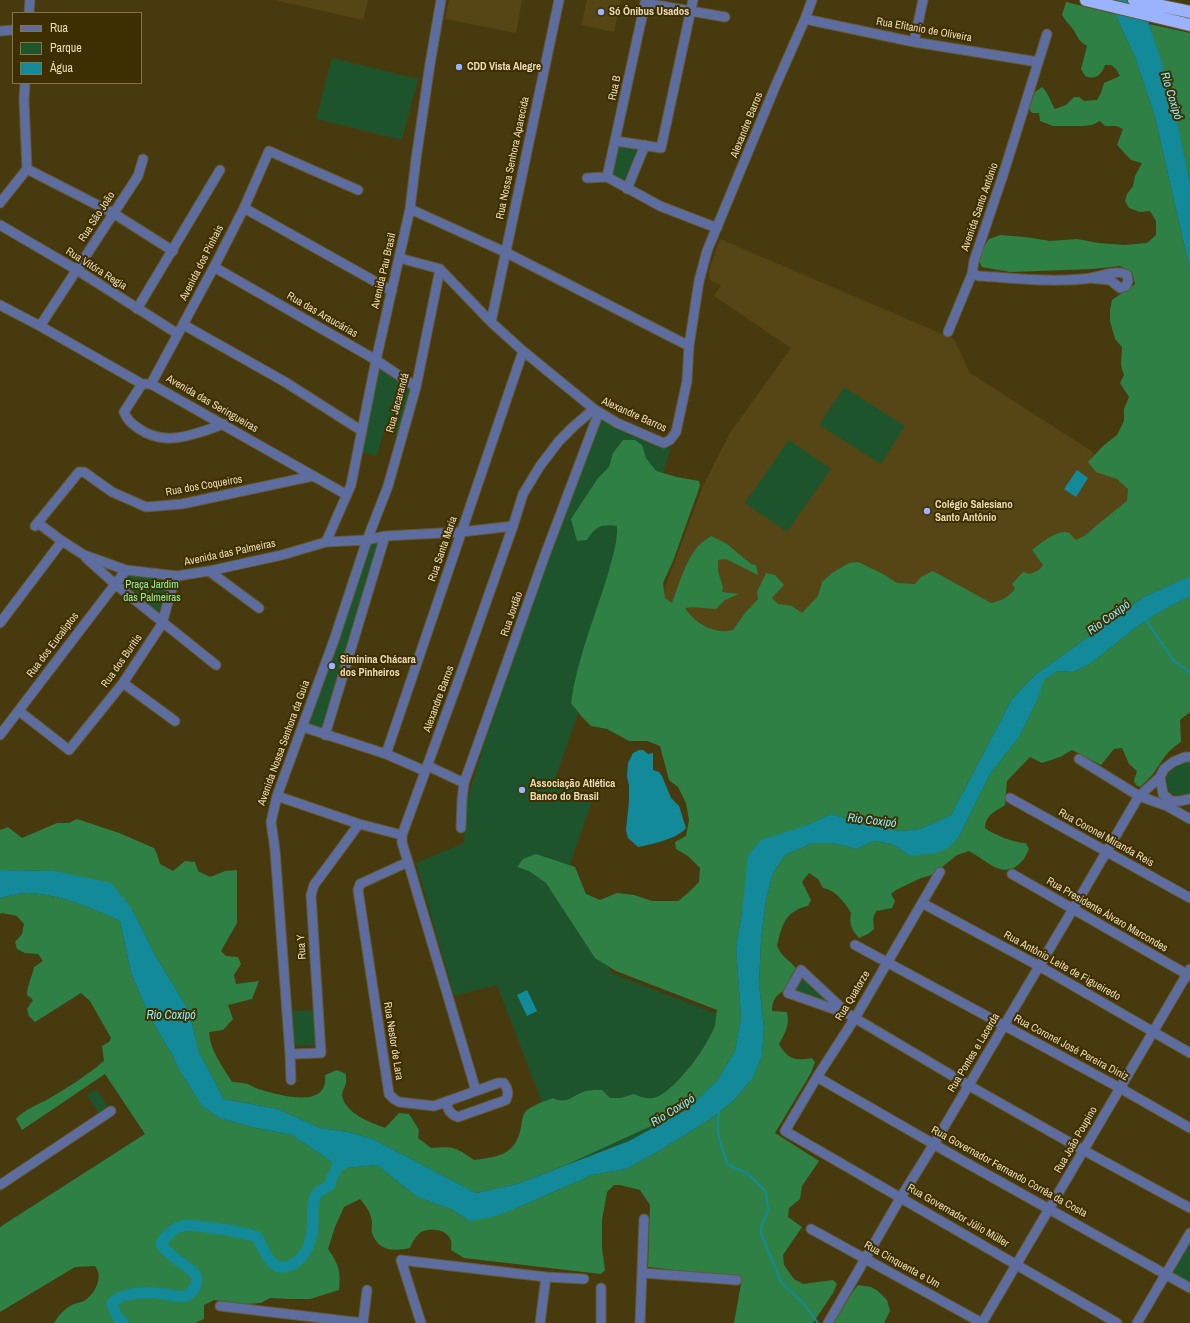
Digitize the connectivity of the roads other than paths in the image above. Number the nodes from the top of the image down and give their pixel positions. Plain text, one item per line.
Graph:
1 (30, 0) edge
2 (441, 0) edge
3 (559, 0) edge
4 (693, 0) edge
5 (812, 0) edge
6 (923, 0) edge
7 (1086, 0) edge
8 (1134, 0) edge
9 (690, 11) junction
10 (29, 12) edge
11 (725, 17) dead end
12 (1186, 18) edge
13 (805, 19) junction
14 (12, 30) edge
15 (0, 31) edge
16 (1047, 34) dead end
17 (914, 42) junction
18 (1038, 62) junction
19 (26, 84) edge
20 (616, 141) junction
21 (645, 145) junction
22 (143, 160) dead end
23 (27, 169) junction
24 (220, 170) dead end
25 (607, 177) junction
26 (587, 178) dead end
27 (628, 189) junction
28 (358, 190) dead end
29 (0, 203) edge
30 (244, 208) junction
31 (410, 209) junction
32 (113, 213) junction
33 (0, 225) edge
34 (718, 228) junction
35 (173, 251) junction
36 (505, 252) junction
37 (399, 258) junction
38 (214, 268) junction
39 (440, 269) junction
40 (77, 270) junction
41 (972, 274) junction
42 (1090, 278) dead end
43 (392, 291) junction
44 (0, 305) edge
45 (137, 309) junction
46 (491, 322) junction
47 (184, 325) junction
48 (40, 326) junction
49 (948, 332) dead end
50 (178, 334) junction
51 (689, 346) junction
52 (523, 351) junction
53 (376, 360) junction
54 (147, 384) junction
55 (416, 387) junction
56 (596, 411) junction
57 (224, 424) junction
58 (362, 431) junction
59 (313, 476) junction
60 (347, 495) junction
61 (37, 524) joint
62 (513, 526) junction
63 (461, 532) junction
64 (385, 536) junction
65 (366, 540) junction
66 (62, 541) junction
67 (326, 542) junction
68 (84, 555) junction
69 (126, 570) junction
70 (209, 571) junction
71 (177, 576) junction
72 (115, 584) junction
73 (259, 608) dead end
74 (0, 624) edge
75 (162, 624) junction
76 (216, 665) dead end
77 (123, 684) junction
78 (19, 711) junction
79 (175, 721) dead end
80 (303, 726) junction
81 (0, 735) edge
82 (325, 735) junction
83 (386, 754) junction
84 (1190, 757) edge
85 (1079, 759) dead end
86 (427, 768) junction
87 (1160, 777) junction
88 (464, 783) junction
89 (277, 796) junction
90 (1139, 796) junction
91 (1010, 798) dead end
92 (1190, 799) edge
93 (1169, 803) junction
94 (1190, 819) edge
95 (359, 824) junction
96 (461, 828) dead end
97 (402, 835) junction
98 (1107, 852) junction
99 (408, 862) junction
100 (940, 872) dead end
101 (1012, 874) dead end
102 (1190, 898) edge
103 (922, 903) junction
104 (1073, 910) junction
105 (855, 945) dead end
106 (888, 961) junction
107 (1039, 966) junction
108 (1189, 973) edge
109 (851, 1016) junction
110 (1004, 1025) junction
111 (1153, 1032) junction
112 (1190, 1053) edge
113 (290, 1054) junction
114 (817, 1077) junction
115 (291, 1080) dead end
116 (968, 1085) junction
117 (1120, 1088) junction
118 (476, 1091) junction
119 (447, 1101) junction
120 (111, 1111) dead end
121 (1190, 1128) edge
122 (785, 1131) joint
123 (934, 1144) junction
124 (1083, 1150) junction
125 (0, 1185) edge
126 (901, 1197) junction
127 (1049, 1208) junction
128 (1190, 1208) edge
129 (644, 1219) dead end
130 (811, 1229) dead end
131 (1190, 1233) edge
132 (866, 1259) junction
133 (1016, 1264) junction
134 (642, 1273) junction
135 (1166, 1274) junction
136 (546, 1277) junction
137 (584, 1279) dead end
138 (737, 1280) dead end
139 (601, 1288) dead end
140 (1190, 1288) edge
141 (367, 1290) dead end
142 (220, 1306) dead end
143 (828, 1322) edge
144 (363, 1323) edge
145 (421, 1323) edge
146 (540, 1323) edge
147 (601, 1323) edge
148 (640, 1323) edge
149 (982, 1323) edge
150 (1117, 1323) edge
151 (1137, 1323) edge

1 - 10 street
2 - 31 street, Avenida Pau Brasil
3 - 36 street, Rua Nossa Senhora Aparecida
4 - 9 street
5 - 13 street, Alexandre Barros
6 - 17 street
7 - 12 highway
8 - 12 highway
9 - 11 street
9 - 20 street, Rua B
9 - 21 street
13 - 17 street, Rua Efitanio de Oliveira
13 - 34 street, Alexandre Barros
14 - 15 street
16 - 18 street, Avenida Santo Antônio
17 - 18 street, Rua Efitanio de Oliveira
18 - 41 street, Avenida Santo Antônio
19 - 23 street
20 - 21 street
20 - 25 street, Rua B
21 - 27 street
22 - 32 street, Rua São João
23 - 29 street
23 - 32 street
24 - 35 street
25 - 26 street
25 - 27 street
27 - 34 street
28 - 30 street, Avenida dos Pinhais
30 - 38 street, Avenida dos Pinhais
30 - 43 street
31 - 36 street
31 - 37 street, Avenida Pau Brasil
32 - 35 street
32 - 40 street, Rua São João
33 - 40 street, Rua Vitóra Regia
34 - 51 street, Alexandre Barros
35 - 45 street
36 - 46 street, Rua Nossa Senhora Aparecida
36 - 51 street
37 - 39 street
37 - 43 street, Avenida Pau Brasil
38 - 47 street, Avenida dos Pinhais
38 - 53 street, Rua das Araucárias
39 - 46 street
39 - 55 street, Rua Jacarandá
40 - 45 street, Rua Vitóra Regia
40 - 48 street, Rua São João
41 - 42 street
41 - 49 street, Avenida Santo Antônio
43 - 53 street, Avenida Pau Brasil
44 - 48 street, Avenida das Seringueiras
45 - 50 street, Rua Vitóra Regia
46 - 52 street
47 - 50 street, Avenida dos Pinhais
47 - 58 street
48 - 54 street, Avenida das Seringueiras
50 - 54 street, Avenida dos Pinhais
51 - 56 street, Alexandre Barros
52 - 56 street
52 - 63 street, Rua Santa Maria
53 - 55 street, Rua das Araucárias
53 - 58 street, Avenida Pau Brasil
54 - 57 street, Avenida das Seringueiras
54 - 57 street, Avenida dos Pinhais
55 - 65 street, Rua Jacarandá
56 - 62 street, Alexandre Barros
56 - 88 street, Rua Jordão
57 - 59 street, Avenida das Seringueiras
58 - 60 street, Avenida Pau Brasil
59 - 60 street, Avenida das Seringueiras
59 - 61 street, Rua dos Coqueiros
60 - 67 street, Avenida Pau Brasil
61 - 66 street, Avenida das Palmeiras
62 - 63 street, Avenida das Palmeiras
62 - 86 street, Alexandre Barros
63 - 64 street, Avenida das Palmeiras
63 - 83 street, Rua Santa Maria
64 - 65 street, Avenida das Palmeiras
64 - 82 street
65 - 67 street, Avenida das Palmeiras
65 - 80 street, Avenida Nossa Senhora da Guia
66 - 68 street, Avenida das Palmeiras
66 - 74 street
67 - 70 street, Avenida das Palmeiras
68 - 69 street, Avenida das Palmeiras
68 - 72 street
69 - 71 street, Avenida das Palmeiras
69 - 72 street, Rua dos Eucaliptos
70 - 71 street, Avenida das Palmeiras
70 - 73 street
71 - 75 street, Rua dos Buritis
72 - 75 street
72 - 78 street, Rua dos Eucaliptos
75 - 76 street
75 - 77 street, Rua dos Buritis
77 - 78 street, Rua dos Buritis
77 - 79 street
78 - 81 street, Rua dos Eucaliptos
80 - 82 street
80 - 89 street, Avenida Nossa Senhora da Guia
82 - 83 street
83 - 86 street
84 - 87 street, Rua Pontes e Lacerda
85 - 90 street
86 - 88 street
86 - 97 street, Alexandre Barros
87 - 90 street, Rua Pontes e Lacerda
87 - 93 street
88 - 96 street, Rua Jordão
89 - 95 street
89 - 113 street, Avenida Nossa Senhora da Guia
90 - 93 street
90 - 98 street, Rua Pontes e Lacerda
91 - 98 street, Rua Coronel Miranda Reis
92 - 93 street
93 - 94 street
95 - 97 street
95 - 113 street, Rua Y
97 - 99 street
98 - 102 street, Rua Coronel Miranda Reis
98 - 104 street, Rua Pontes e Lacerda
99 - 118 street
99 - 119 street, Rua Nestor de Lara
100 - 103 street, Rua Quatorze
101 - 104 street, Rua Presidente Álvaro Marcondes
103 - 106 street, Rua Quatorze
103 - 107 street, Rua Antônio Leite de Figueiredo
104 - 107 street, Rua Pontes e Lacerda
104 - 108 street, Rua Presidente Álvaro Marcondes
105 - 106 street, Rua Coronel José Pereira Diniz
106 - 109 street, Rua Quatorze
106 - 110 street, Rua Coronel José Pereira Diniz
107 - 110 street, Rua Pontes e Lacerda
107 - 111 street, Rua Antônio Leite de Figueiredo
108 - 111 street, Rua João Poupino
109 - 109 street
109 - 114 street, Rua Quatorze
109 - 116 street
110 - 116 street, Rua Pontes e Lacerda
110 - 117 street, Rua Coronel José Pereira Diniz
111 - 112 street, Rua Antônio Leite de Figueiredo
111 - 117 street, Rua João Poupino
113 - 115 street, Avenida Nossa Senhora da Guia
114 - 122 street, Rua Quatorze
114 - 123 street, Rua Governador Fernando Corrêa da Costa
116 - 123 street, Rua Pontes e Lacerda
116 - 124 street
117 - 121 street, Rua Coronel José Pereira Diniz
117 - 124 street, Rua João Poupino
118 - 119 street, Rua Nestor de Lara
118 - 119 street, Rua Nestor de Lara
120 - 125 street
122 - 126 street, Rua Governador Júlio Müller
123 - 126 street, Rua Pontes e Lacerda
123 - 127 street, Rua Governador Fernando Corrêa da Costa
124 - 127 street, Rua João Poupino
124 - 128 street
126 - 132 street, Rua Pontes e Lacerda
126 - 133 street, Rua Governador Júlio Müller
127 - 133 street, Rua João Poupino
127 - 135 street, Rua Governador Fernando Corrêa da Costa
129 - 134 street
130 - 132 street, Rua Cinquenta e Um
131 - 135 street
132 - 143 street, Rua Pontes e Lacerda
132 - 149 street, Rua Cinquenta e Um
133 - 149 street, Rua João Poupino
133 - 150 street, Rua Governador Júlio Müller
134 - 138 street
134 - 148 street
135 - 140 street, Rua Governador Fernando Corrêa da Costa
135 - 151 street
136 - 137 street
136 - 145 street
136 - 146 street
139 - 147 street
141 - 144 street
142 - 144 street

